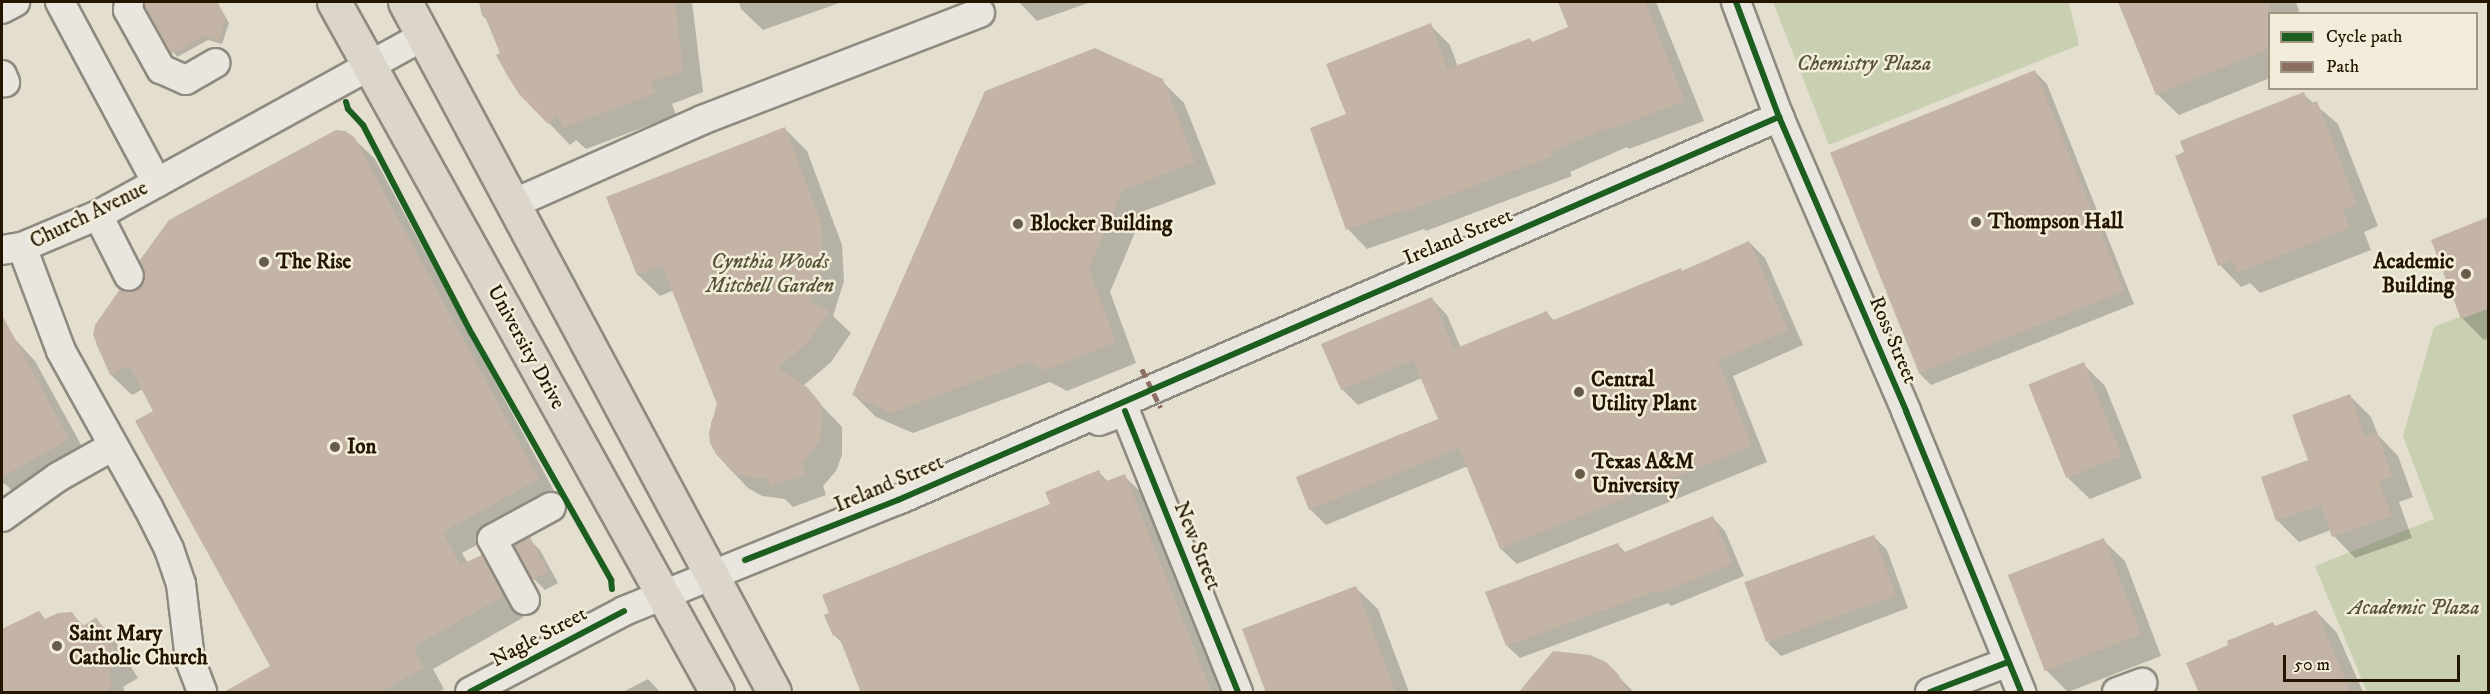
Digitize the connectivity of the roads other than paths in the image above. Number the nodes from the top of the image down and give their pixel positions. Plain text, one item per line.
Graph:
1 (15, 2) edge
2 (60, 2) edge
3 (129, 2) edge
4 (334, 2) edge
5 (405, 2) edge
6 (1736, 2) edge
7 (2, 9) edge
8 (980, 13) dead end
9 (424, 36) junction
10 (216, 63) dead end
11 (369, 66) junction
12 (1779, 117) junction
13 (157, 183) junction
14 (515, 203) junction
15 (98, 215) junction
16 (12, 249) edge
17 (129, 276) dead end
18 (1125, 411) joint
19 (1044, 434) junction
20 (113, 446) junction
21 (551, 507) dead end
22 (2, 517) edge
23 (712, 575) junction
24 (663, 595) junction
25 (525, 600) dead end
26 (2008, 662) junction
27 (202, 693) edge
28 (470, 693) edge
29 (717, 693) edge
30 (774, 693) edge
31 (1238, 693) edge
32 (1930, 693) edge
33 (2020, 693) edge

1 - 7 street
2 - 13 street
3 - 10 street
4 - 11 main road, University Drive
5 - 9 main road
6 - 12 street, Ross Street
8 - 14 street
9 - 11 street, Church Avenue
9 - 14 main road
11 - 13 street, Church Avenue
11 - 24 main road, University Drive
12 - 19 street, Ireland Street
12 - 26 street, Ross Street
13 - 15 street, Church Avenue
14 - 23 main road
15 - 16 street, Church Avenue
15 - 17 street
16 - 20 street, Church Avenue
18 - 19 street, Ireland Street
18 - 31 street, New Street
19 - 23 street, Ireland Street
20 - 22 street
20 - 27 street, Church Avenue
21 - 25 street
23 - 24 street, Ireland Street
23 - 30 main road
24 - 28 street, Nagle Street
24 - 29 main road, University Drive
26 - 32 street
26 - 33 street, Ross Street

